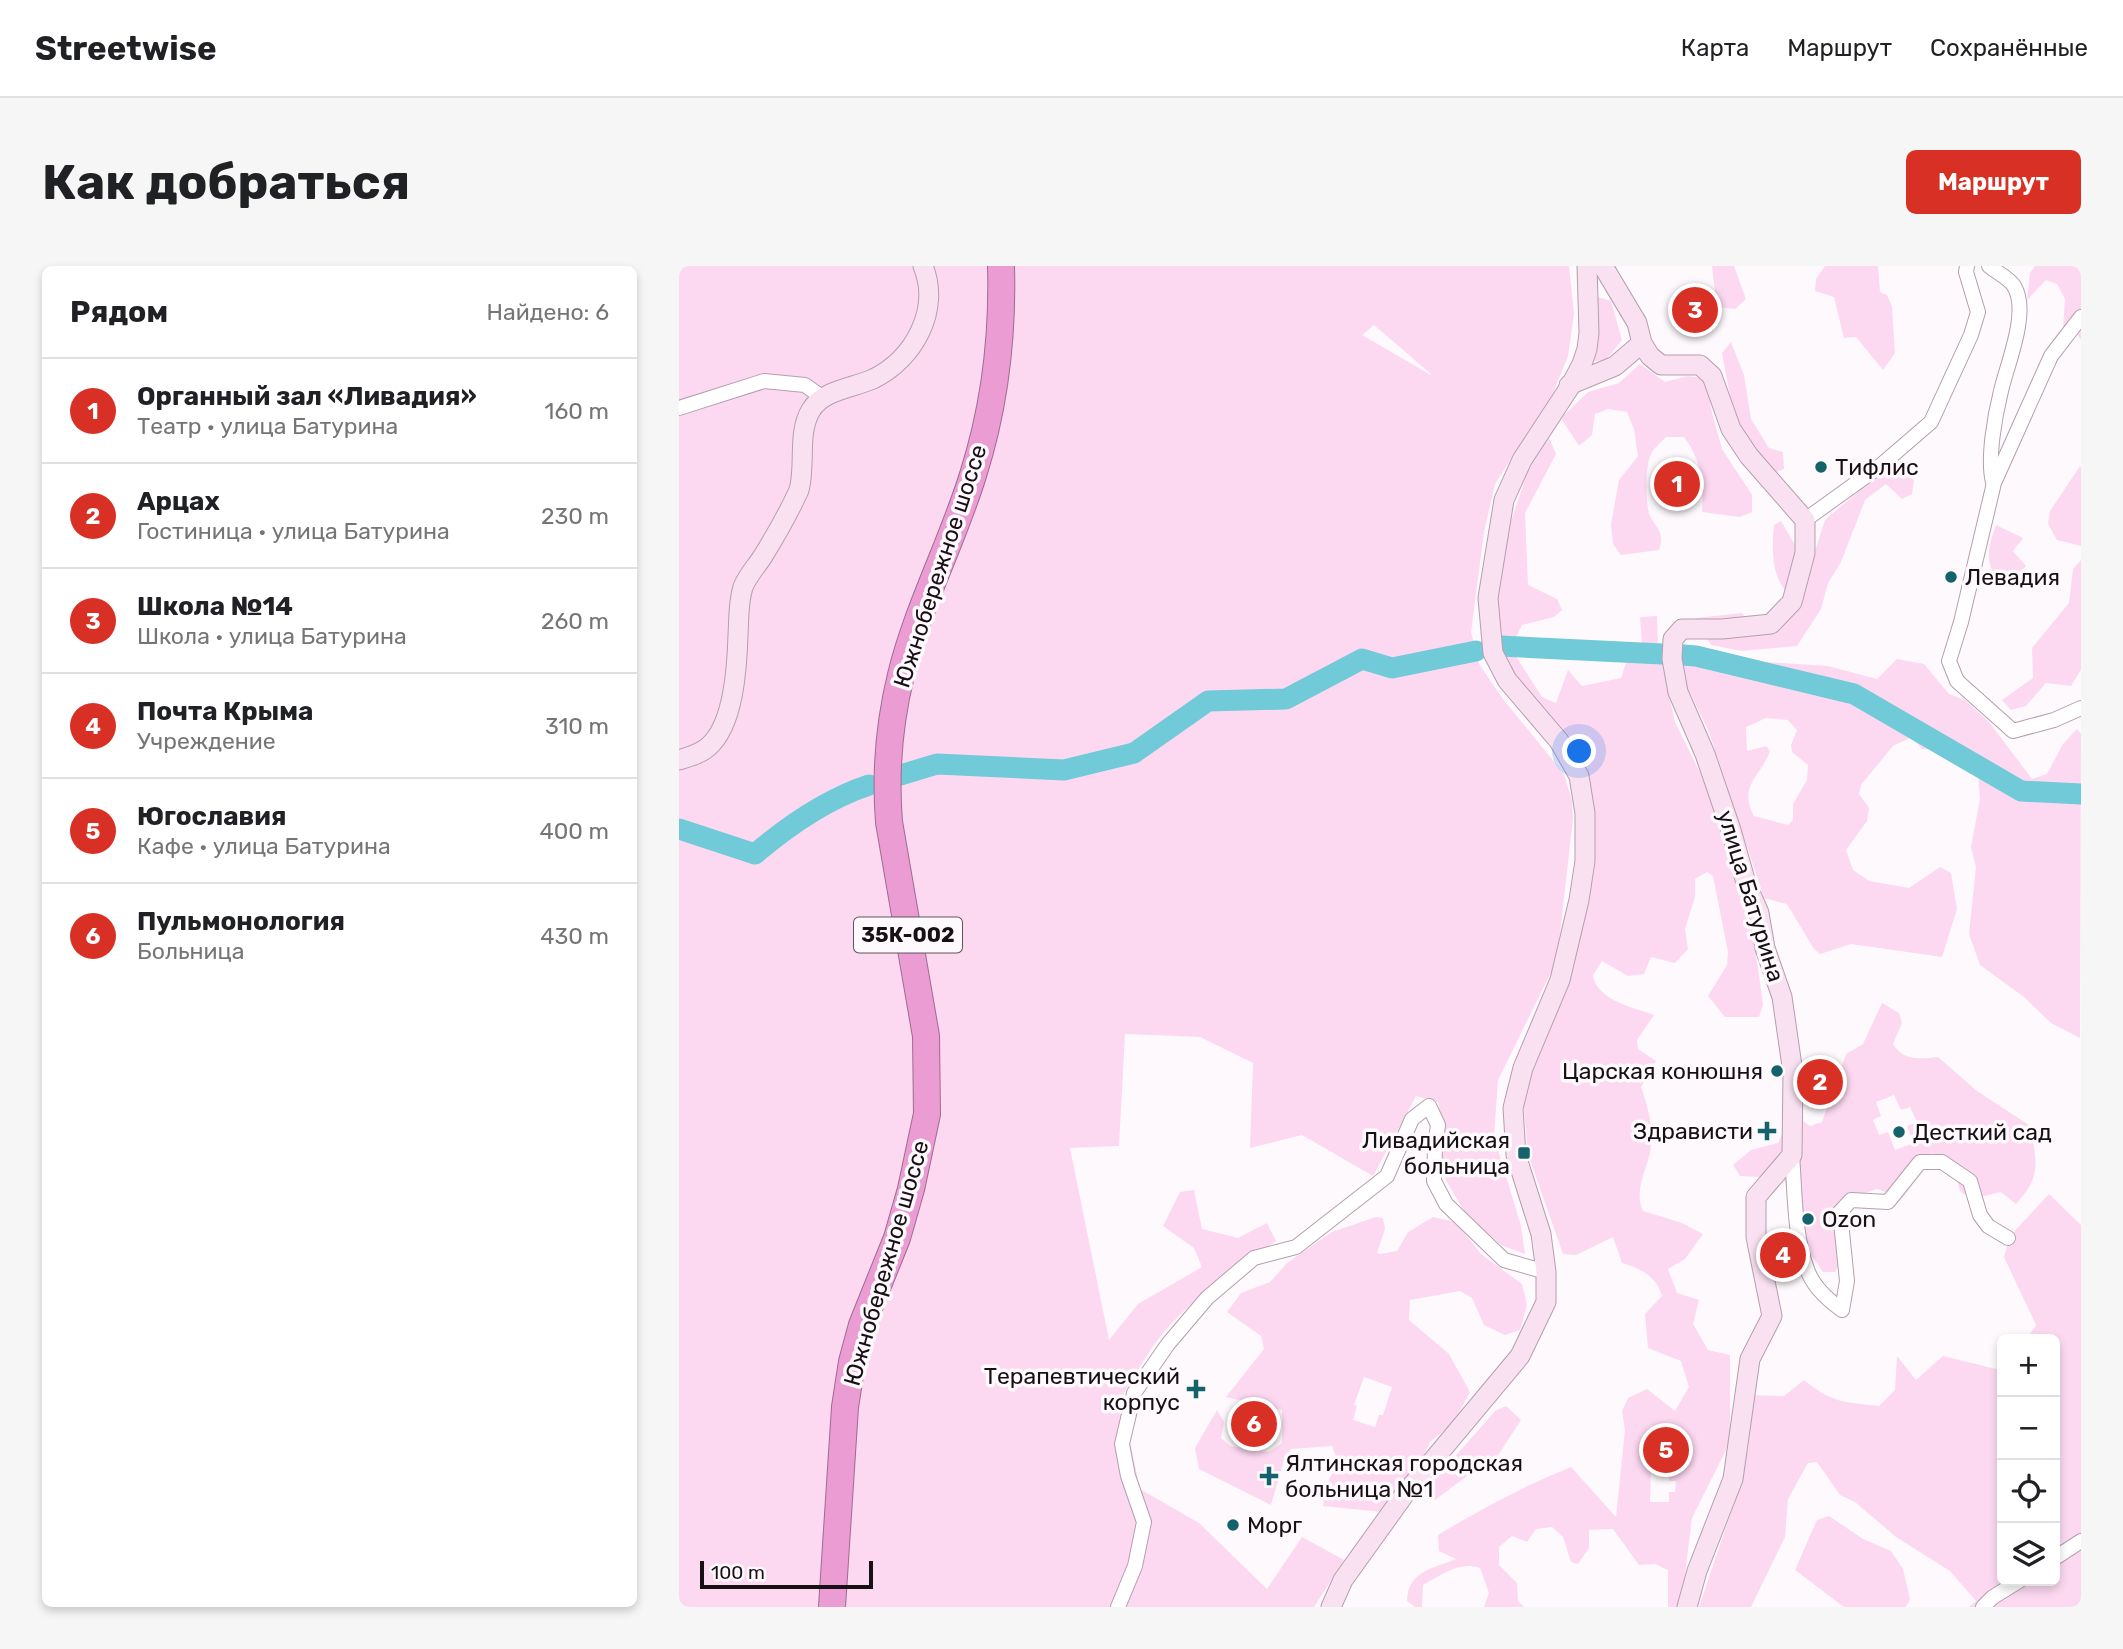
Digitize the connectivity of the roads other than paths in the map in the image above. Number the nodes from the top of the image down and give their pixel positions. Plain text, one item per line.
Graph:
1 (923, 266) edge
2 (988, 266) edge
3 (1001, 266) edge
4 (1578, 266) edge
5 (1587, 266) edge
6 (1603, 266) edge
7 (1967, 266) edge
8 (1989, 266) edge
9 (2081, 317) edge
10 (1642, 343) junction
11 (1567, 384) junction
12 (823, 398) junction
13 (679, 408) edge
14 (1994, 483) junction
15 (1805, 520) junction
16 (2081, 708) edge
17 (679, 760) edge
18 (1792, 1155) junction
19 (2008, 1238) dead end
20 (1543, 1271) junction
21 (2081, 1541) edge
22 (2060, 1555) edge
23 (2011, 1586) edge
24 (822, 1607) edge
25 (832, 1607) edge
26 (1118, 1607) edge
27 (1331, 1607) edge
28 (1687, 1607) edge
29 (1983, 1607) edge

1 - 12 street
2 - 24 highway, Южнобережное шоссе / 35К-002
3 - 25 highway, Южнобережное шоссе / 35К-002
4 - 11 street
5 - 11 street
6 - 10 street
7 - 15 street
8 - 14 street
9 - 14 street
10 - 11 street
10 - 15 street
11 - 20 street
12 - 13 street
12 - 17 street
14 - 16 street
15 - 18 street, улица Батурина
18 - 19 street
18 - 28 street
20 - 26 street
20 - 27 street
21 - 22 street
23 - 29 street

